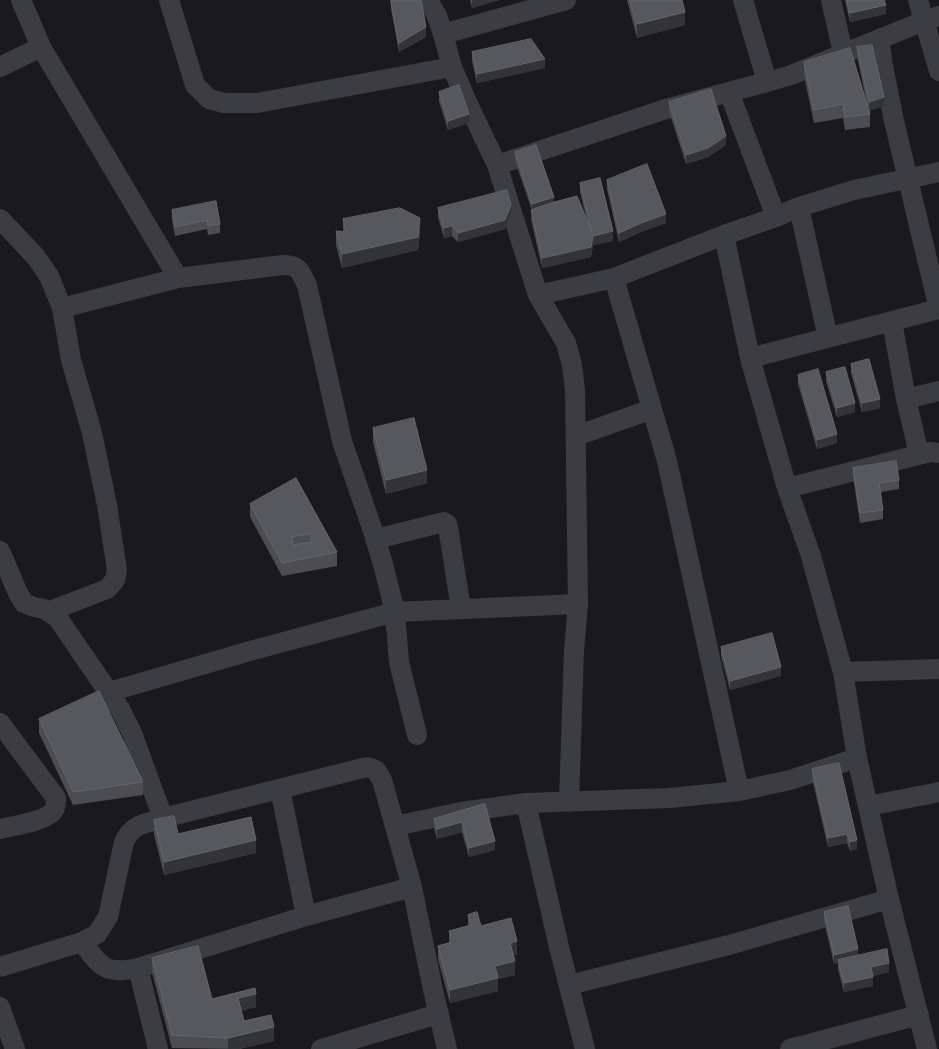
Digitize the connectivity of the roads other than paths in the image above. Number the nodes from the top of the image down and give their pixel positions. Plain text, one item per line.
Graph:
1 (21, 0) edge
2 (169, 0) edge
3 (428, 0) edge
4 (566, 0) edge
5 (743, 0) edge
6 (831, 0) edge
7 (918, 0) edge
8 (932, 18) edge
9 (443, 34) junction
10 (879, 38) junction
11 (41, 47) junction
12 (844, 53) junction
13 (0, 66) edge
14 (452, 66) junction
15 (939, 71) edge
16 (767, 82) junction
17 (728, 92) junction
18 (497, 165) junction
19 (939, 172) edge
20 (908, 179) junction
21 (799, 207) junction
22 (776, 217) junction
23 (0, 220) edge
24 (724, 235) junction
25 (178, 278) junction
26 (614, 278) junction
27 (538, 295) junction
28 (62, 308) junction
29 (939, 309) edge
30 (892, 321) junction
31 (828, 338) junction
32 (750, 358) junction
33 (939, 391) edge
34 (906, 399) junction
35 (652, 409) junction
36 (576, 436) junction
37 (929, 454) edge
38 (787, 488) junction
39 (376, 539) junction
40 (0, 551) edge
41 (578, 604) junction
42 (461, 609) junction
43 (50, 611) junction
44 (395, 612) junction
45 (939, 669) edge
46 (843, 672) junction
47 (109, 692) junction
48 (0, 723) edge
49 (417, 735) dead end
50 (857, 758) junction
51 (280, 789) junction
52 (739, 791) junction
53 (939, 792) edge
54 (569, 802) junction
55 (526, 803) junction
56 (868, 806) junction
57 (163, 818) junction
58 (395, 826) junction
59 (0, 829) edge
60 (412, 888) junction
61 (888, 899) junction
62 (306, 916) junction
63 (82, 942) junction
64 (1, 965) edge
65 (138, 968) junction
66 (569, 985) junction
67 (0, 1007) edge
68 (438, 1014) junction
69 (919, 1015) junction
70 (15, 1049) edge
71 (158, 1049) edge
72 (321, 1049) edge
73 (447, 1049) edge
74 (585, 1049) edge
75 (790, 1049) edge
76 (927, 1049) edge

1 - 11 street
2 - 14 street
3 - 9 street
4 - 9 street
5 - 16 street
6 - 12 street
7 - 8 street
8 - 10 street
8 - 15 street
9 - 14 street
10 - 12 street
10 - 20 street
11 - 13 street
11 - 25 street
12 - 16 street
14 - 18 street
16 - 17 street
17 - 18 street
17 - 22 street
18 - 27 street
19 - 20 street
20 - 21 street
20 - 29 street
21 - 22 street
21 - 31 street
22 - 24 street
23 - 28 street
24 - 26 street
24 - 32 street
25 - 28 street
25 - 39 street
26 - 27 street
26 - 35 street
27 - 36 street
28 - 43 street
29 - 30 street
30 - 31 street
30 - 34 street
31 - 32 street
32 - 38 street
33 - 34 street
34 - 37 street
35 - 36 street
35 - 52 street
36 - 41 street
37 - 38 street
38 - 46 street
39 - 42 street
39 - 44 street
40 - 43 street
41 - 42 street
41 - 54 street
42 - 44 street
43 - 47 street
44 - 47 street
44 - 49 street
45 - 46 street
46 - 50 street
47 - 57 street
48 - 59 street
50 - 52 street
50 - 56 street
51 - 57 street
51 - 58 street
51 - 62 street
52 - 54 street
53 - 56 street
54 - 55 street
55 - 58 street
55 - 66 street
56 - 61 street
57 - 63 street
58 - 60 street
60 - 62 street
60 - 68 street
61 - 66 street
61 - 69 street
62 - 65 street
63 - 64 street
63 - 65 street
65 - 71 street
66 - 74 street
67 - 70 street
68 - 72 street
68 - 73 street
69 - 75 street
69 - 76 street

